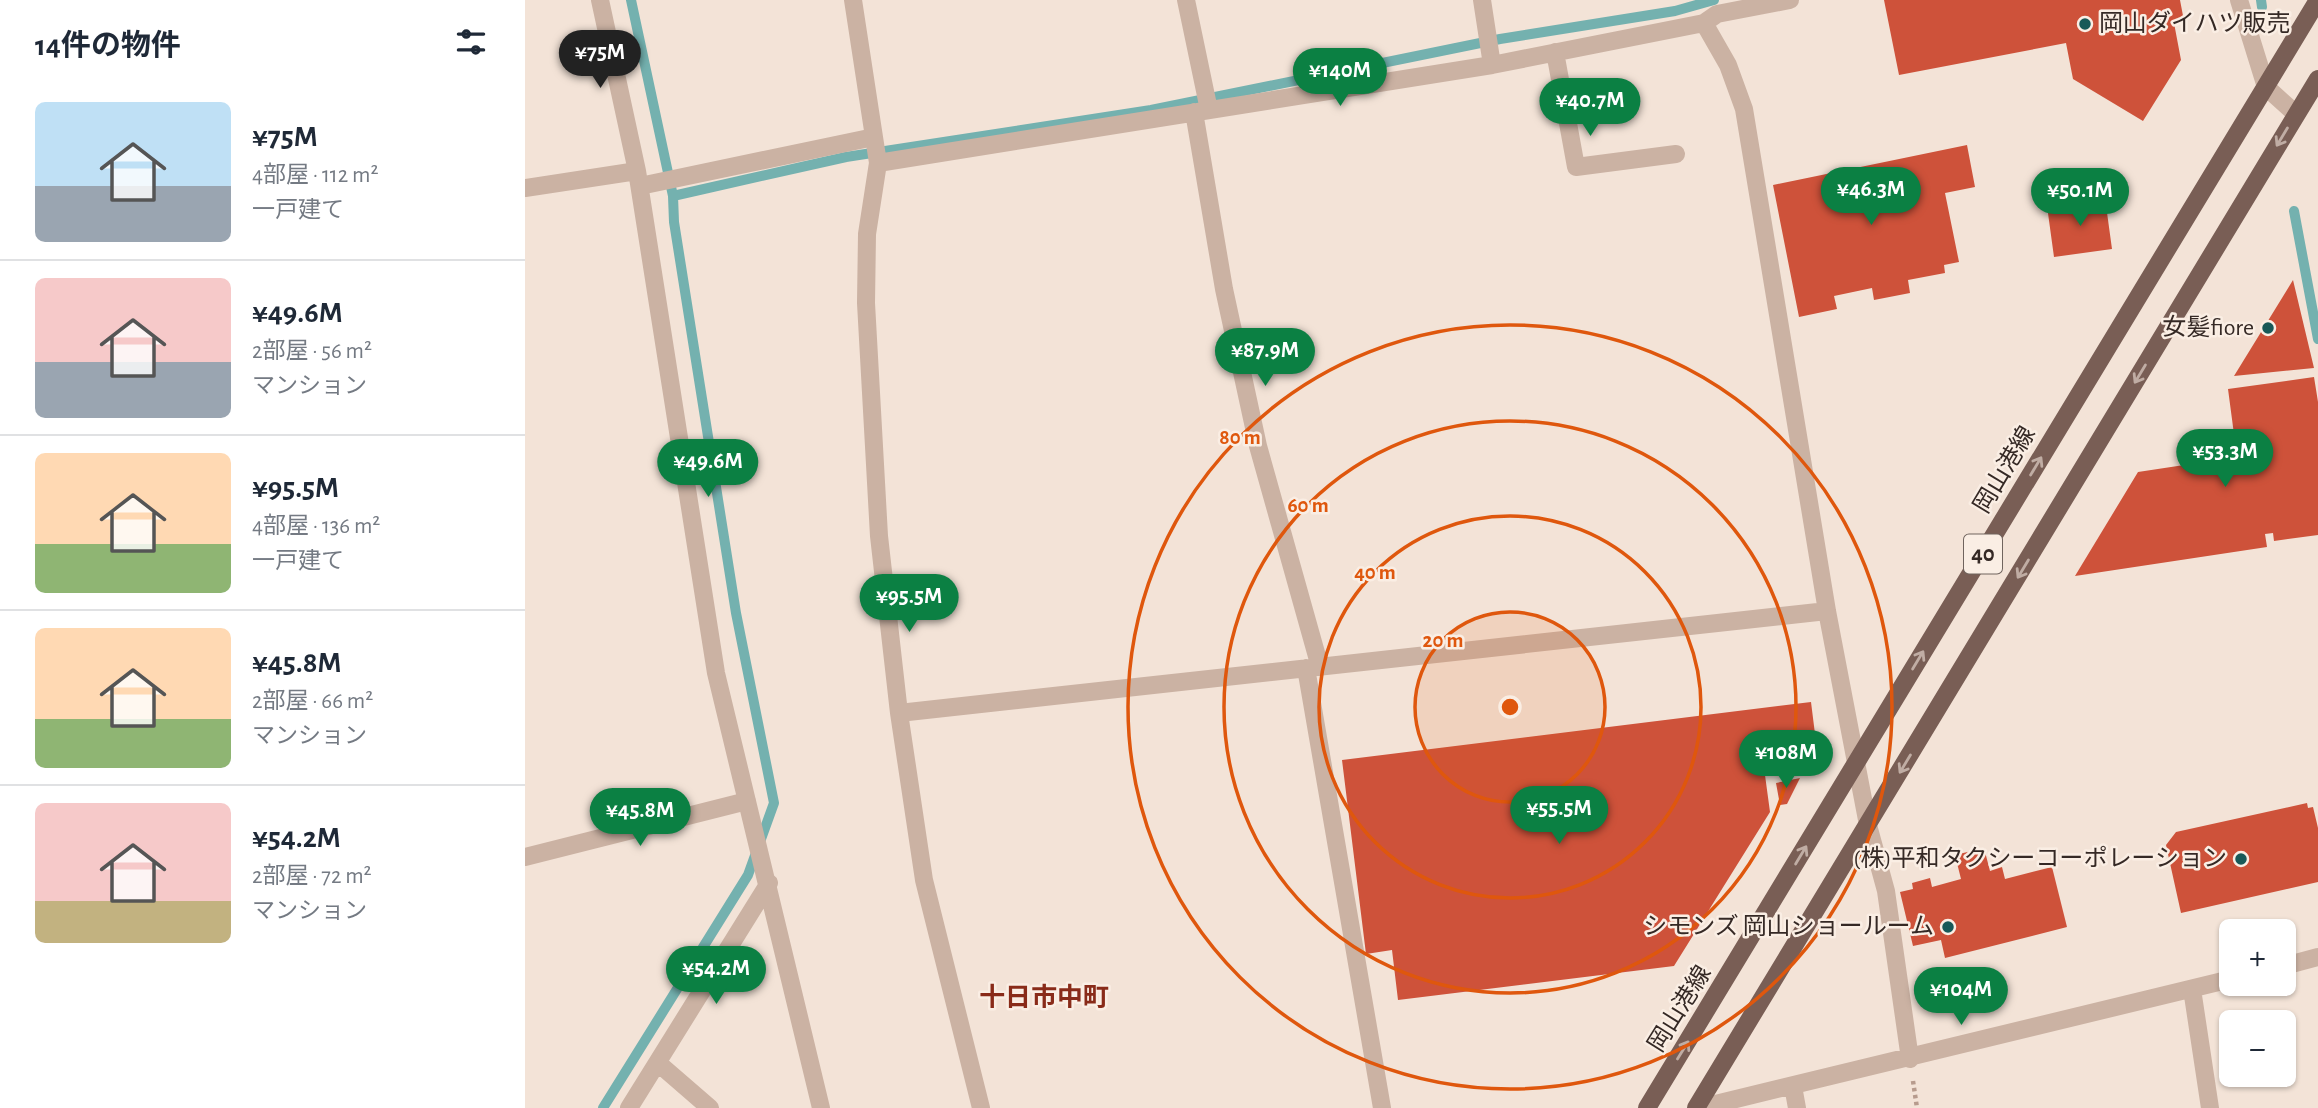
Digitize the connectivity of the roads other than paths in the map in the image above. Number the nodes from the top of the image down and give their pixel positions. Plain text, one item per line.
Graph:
1 (600, 0) edge
2 (853, 0) edge
3 (1186, 0) edge
4 (1482, 0) edge
5 (1790, 0) edge
6 (2239, 0) edge
7 (2318, 0) edge
8 (1704, 23) junction
9 (1555, 52) junction
10 (1491, 58) junction
11 (2318, 79) edge
12 (2266, 87) junction
13 (1204, 105) junction
14 (2296, 114) junction
15 (877, 151) junction
16 (1676, 154) dead end
17 (643, 180) junction
18 (525, 188) edge
19 (1827, 611) junction
20 (1313, 668) junction
21 (899, 713) junction
22 (1856, 763) junction
23 (747, 801) junction
24 (1868, 825) junction
25 (525, 857) edge
26 (769, 883) junction
27 (2318, 957) edge
28 (2296, 963) edge
29 (2219, 982) edge
30 (2192, 989) junction
31 (1910, 1059) junction
32 (658, 1063) junction
33 (1793, 1086) junction
34 (703, 1105) edge
35 (629, 1108) edge
36 (821, 1108) edge
37 (981, 1108) edge
38 (1382, 1108) edge
39 (1647, 1108) edge
40 (1697, 1108) edge
41 (1797, 1108) edge
42 (2210, 1108) edge

1 - 17 street
2 - 15 street
3 - 13 street
4 - 10 street
5 - 8 street
6 - 12 street
7 - 12 main road, 岡山港線 / 40
8 - 9 street
8 - 19 street
9 - 10 street
9 - 16 street
10 - 13 street
11 - 14 main road, 40
12 - 14 street
22 -> 12 main road, 岡山港線 / 40
13 - 15 street
13 - 20 street
14 -> 24 main road, 40
15 - 17 street
15 - 21 street
17 - 18 street
17 - 23 street
19 - 20 street
19 - 22 street
20 - 21 street
20 - 38 street
21 - 37 street
22 - 24 street
39 -> 22 main road, 岡山港線 / 40
23 - 25 street
23 - 26 street
24 - 31 street
24 - 40 main road, 40
26 - 32 street
26 - 36 street
27 - 28 street
29 - 30 street
30 - 31 street
30 - 42 street
31 - 33 street
32 - 34 street
32 - 35 street
33 - 40 street
33 - 41 street

